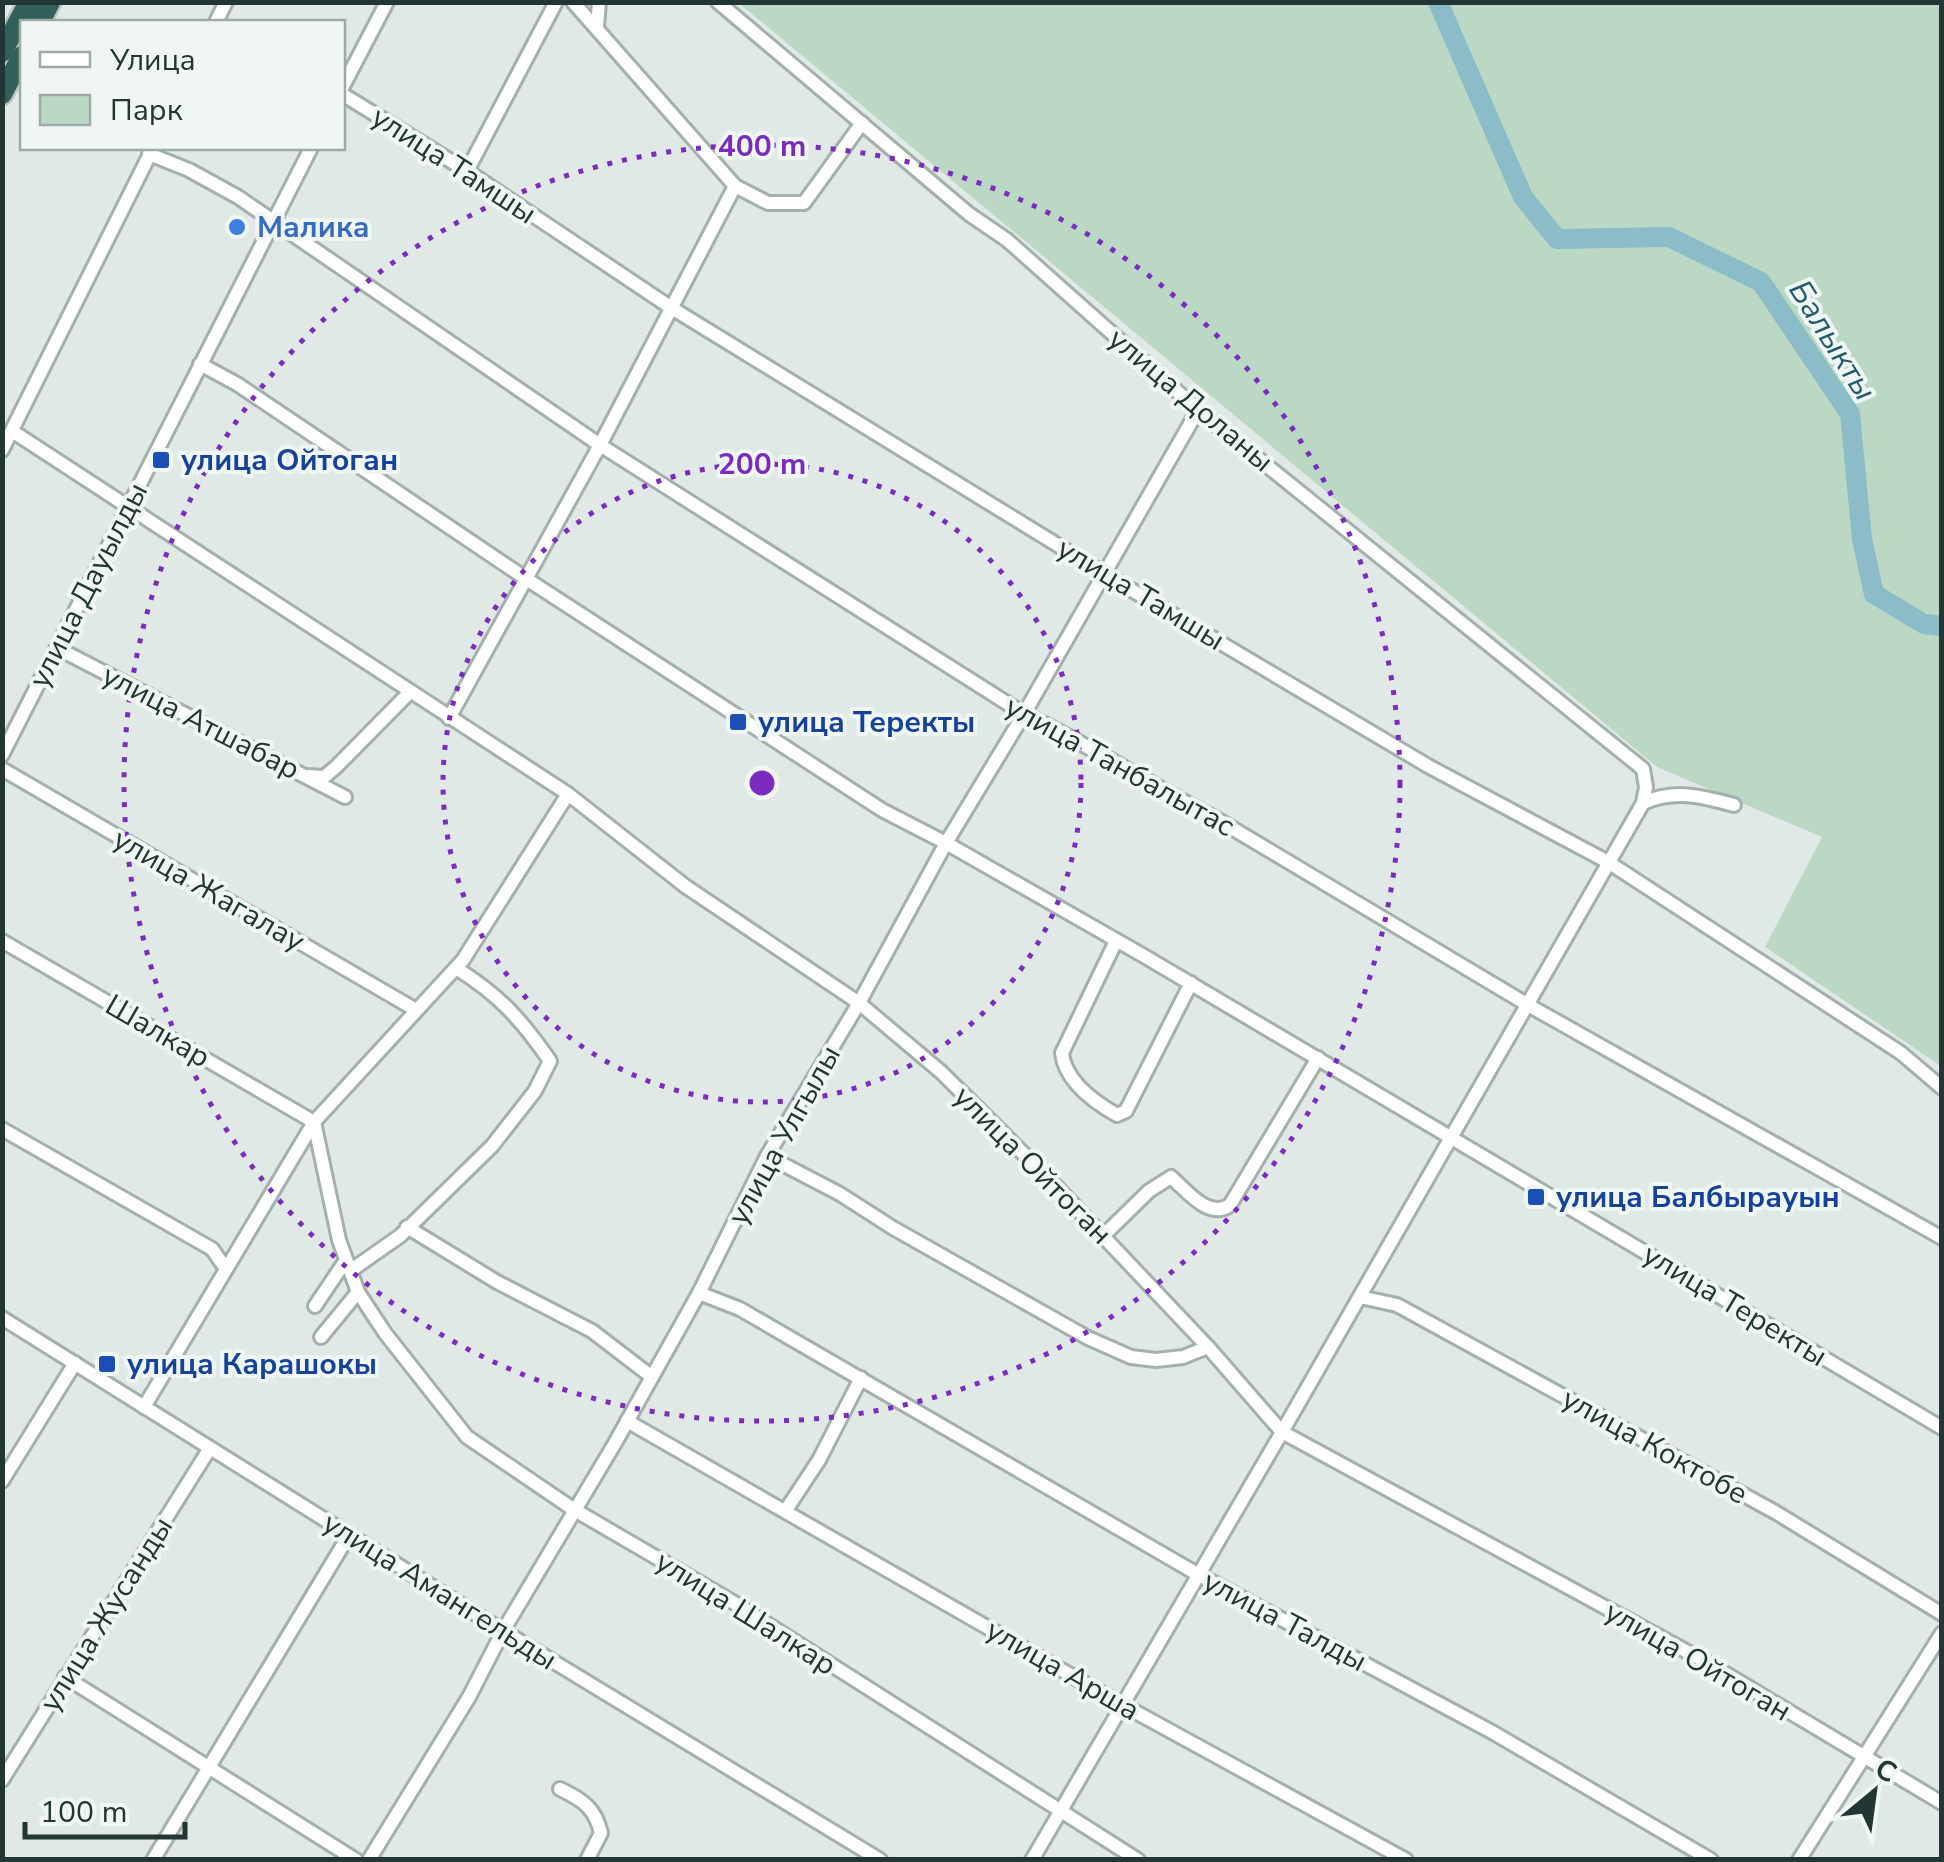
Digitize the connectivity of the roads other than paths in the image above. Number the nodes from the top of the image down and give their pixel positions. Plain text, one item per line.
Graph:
1 (29, 2) edge
2 (387, 2) edge
3 (556, 2) edge
4 (573, 2) edge
5 (599, 2) edge
6 (718, 2) edge
7 (597, 26) junction
8 (2, 52) edge
9 (20, 60) edge
10 (345, 85) edge
11 (345, 93) edge
12 (2, 94) edge
13 (862, 123) junction
14 (310, 150) edge
15 (151, 151) edge
16 (467, 171) junction
17 (735, 186) junction
18 (273, 220) junction
19 (670, 307) junction
20 (200, 364) junction
21 (1198, 410) junction
22 (12, 431) junction
23 (600, 444) junction
24 (2, 450) edge
25 (127, 507) junction
26 (1103, 573) junction
27 (525, 578) junction
28 (56, 648) junction
29 (410, 693) junction
30 (1024, 714) junction
31 (449, 718) junction
32 (2, 755) edge
33 (2, 769) edge
34 (305, 776) junction
35 (568, 794) junction
36 (345, 797) dead end
37 (1643, 803) junction
38 (1734, 806) dead end
39 (946, 842) junction
40 (1608, 862) junction
41 (2, 941) edge
42 (1116, 941) junction
43 (456, 968) junction
44 (1190, 983) junction
45 (859, 1003) junction
46 (1528, 1005) junction
47 (416, 1010) junction
48 (1318, 1058) junction
49 (1942, 1088) edge
50 (314, 1122) junction
51 (2, 1129) edge
52 (1452, 1138) junction
53 (767, 1156) junction
54 (407, 1227) junction
55 (1104, 1235) junction
56 (1942, 1238) edge
57 (348, 1265) junction
58 (226, 1269) junction
59 (358, 1292) junction
60 (698, 1293) junction
61 (1360, 1298) junction
62 (315, 1306) dead end
63 (2, 1318) edge
64 (321, 1337) dead end
65 (1208, 1347) junction
66 (74, 1363) junction
67 (652, 1377) junction
68 (861, 1378) junction
69 (144, 1407) junction
70 (627, 1421) junction
71 (1942, 1428) edge
72 (1282, 1432) junction
73 (210, 1448) junction
74 (2, 1481) edge
75 (574, 1510) junction
76 (786, 1510) junction
77 (350, 1535) junction
78 (1199, 1575) junction
79 (1942, 1614) edge
80 (504, 1631) junction
81 (1942, 1632) edge
82 (65, 1676) junction
83 (1121, 1704) junction
84 (1861, 1757) junction
85 (209, 1766) junction
86 (2, 1780) edge
87 (560, 1790) dead end
88 (1942, 1803) edge
89 (1059, 1811) junction
90 (153, 1860) edge
91 (356, 1860) edge
92 (369, 1860) edge
93 (587, 1860) edge
94 (880, 1860) edge
95 (1032, 1860) edge
96 (1138, 1860) edge
97 (1406, 1860) edge
98 (1711, 1860) edge
99 (1799, 1860) edge

1 - 8 highway
2 - 10 street
3 - 16 street
4 - 7 street
5 - 7 street
6 - 13 street, улица Доланы
7 - 17 street
9 - 12 highway
11 - 16 street, улица Тамшы
13 - 17 street
13 - 21 street, улица Доланы
14 - 18 street, улица Дауылды
15 - 18 street, улица Танбалытас
15 - 22 street
16 - 19 street, улица Тамшы
17 - 19 street
18 - 20 street, улица Дауылды
18 - 23 street, улица Танбалытас
19 - 23 street
19 - 26 street, улица Тамшы
20 - 25 street, улица Дауылды
20 - 27 street, улица Теректы
21 - 26 street, улица Улгылы
21 - 37 street, улица Доланы
22 - 24 street
22 - 25 street, улица Ойтоган
23 - 27 street
23 - 30 street, улица Танбалытас
25 - 28 street, улица Дауылды
25 - 29 street, улица Ойтоган
26 - 30 street, улица Улгылы
26 - 40 street, улица Тамшы
27 - 31 street
27 - 39 street, улица Теректы
28 - 32 street, улица Дауылды
28 - 34 street, улица Атшабар
29 - 31 street, улица Ойтоган
29 - 34 street
30 - 39 street, улица Улгылы
30 - 46 street, улица Танбалытас
31 - 35 street, улица Ойтоган
33 - 47 street, улица Жагалау
34 - 36 street, улица Атшабар
35 - 43 street
35 - 45 street, улица Ойтоган
37 - 38 street
37 - 40 street
39 - 42 street, улица Теректы
39 - 45 street, улица Улгылы
40 - 46 street
40 - 49 street, улица Тамшы
41 - 50 street, Шалкар
42 - 44 street, улица Теректы
42 - 44 street
43 - 47 street
43 - 54 street
44 - 48 street, улица Теректы
45 - 53 street, улица Улгылы
45 - 55 street, улица Ойтоган
46 - 52 street
46 - 56 street, улица Танбалытас
47 - 50 street
48 - 52 street, улица Теректы
48 - 55 street
50 - 57 street, улица Шалкар
50 - 58 street
51 - 58 street
52 - 61 street
52 - 71 street, улица Теректы
53 - 60 street, улица Улгылы
53 - 65 street
54 - 57 street
54 - 67 street
55 - 65 street, улица Ойтоган
57 - 59 street, улица Шалкар
57 - 62 street
58 - 69 street
59 - 64 street
59 - 75 street, улица Шалкар
60 - 67 street, улица Улгылы
60 - 68 street, улица Талды
61 - 72 street
61 - 79 street, улица Коктобе
63 - 66 street, улица Амангельды
65 - 72 street, улица Ойтоган
66 - 69 street, улица Амангельды
66 - 74 street
67 - 70 street, улица Улгылы
68 - 76 street
68 - 78 street, улица Талды
69 - 73 street, улица Амангельды
70 - 75 street, улица Улгылы
70 - 76 street, улица Арша
72 - 78 street
72 - 84 street, улица Ойтоган
73 - 77 street, улица Амангельды
73 - 82 street, улица Жусанды
75 - 80 street, улица Улгылы
75 - 89 street, улица Шалкар
76 - 83 street, улица Арша
77 - 80 street, улица Амангельды
77 - 85 street
78 - 83 street
78 - 98 street, улица Талды
80 - 92 street, улица Улгылы
80 - 94 street, улица Амангельды
81 - 84 street
82 - 85 street
82 - 86 street, улица Жусанды
83 - 89 street
83 - 97 street, улица Арша
84 - 88 street, улица Ойтоган
84 - 99 street
85 - 90 street
85 - 91 street
87 - 93 street
89 - 95 street
89 - 96 street, улица Шалкар

